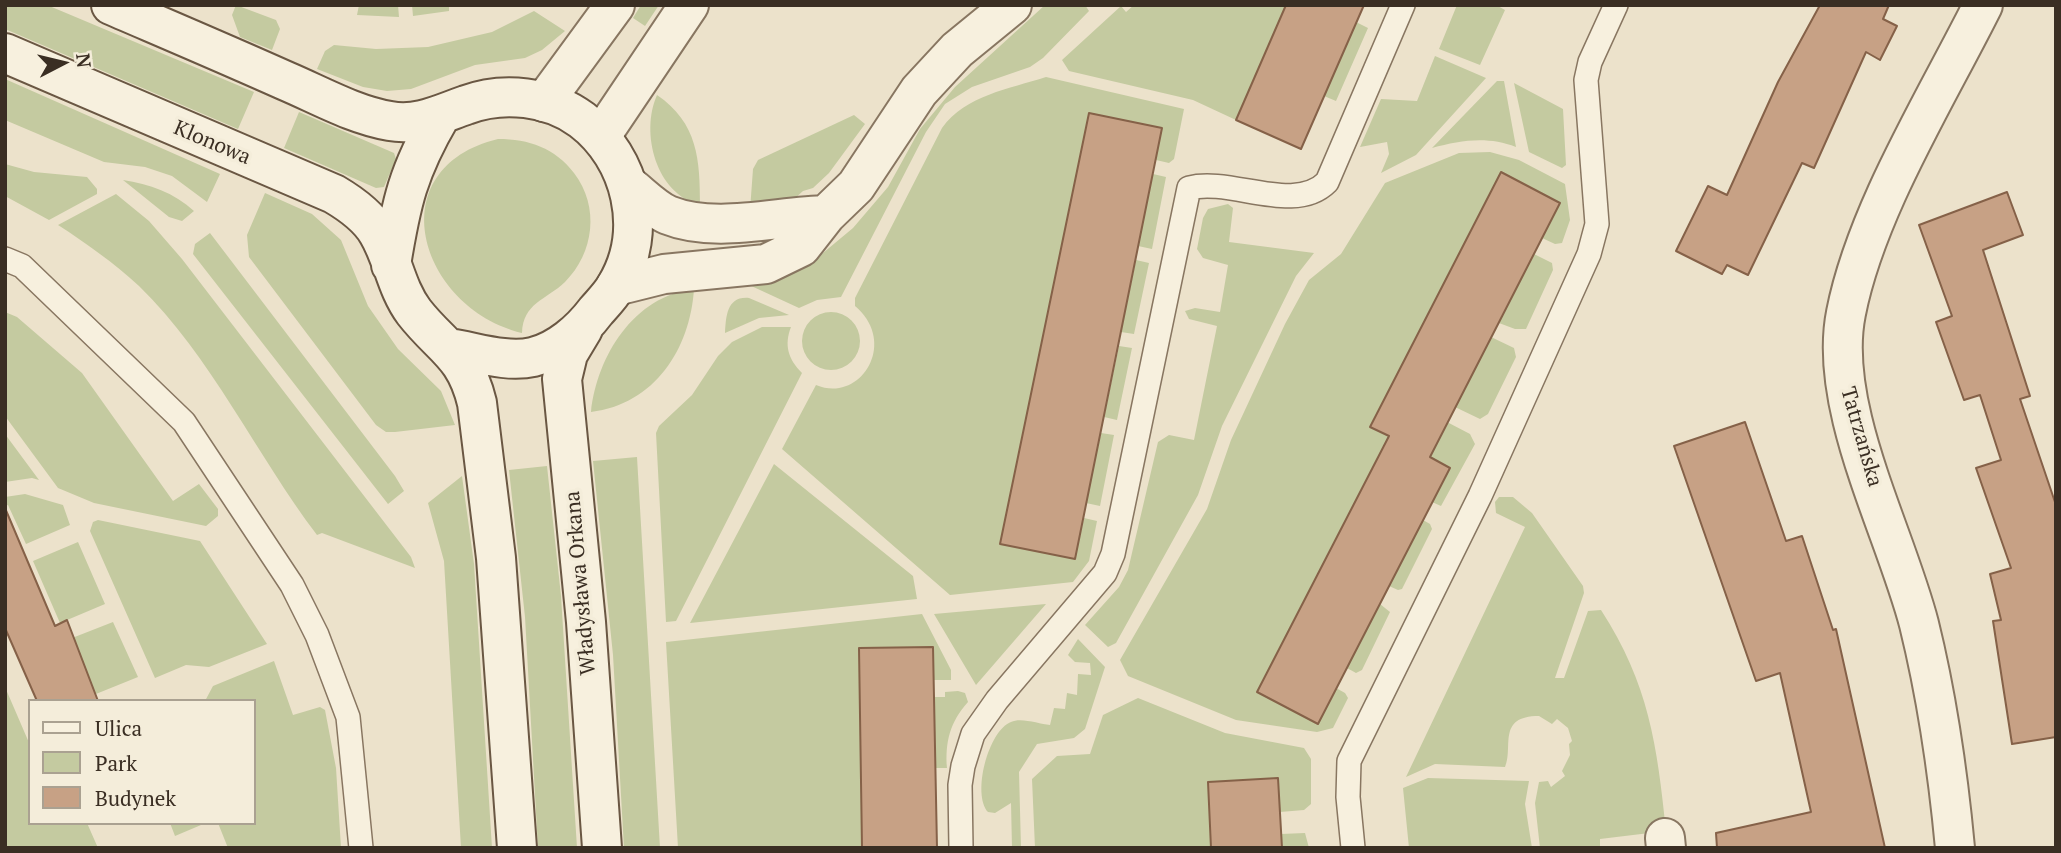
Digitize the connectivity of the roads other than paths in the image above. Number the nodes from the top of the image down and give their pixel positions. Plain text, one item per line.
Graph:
1 (111, 5) edge
2 (615, 5) edge
3 (689, 5) edge
4 (1012, 5) edge
5 (1403, 5) edge
6 (1616, 5) edge
7 (1983, 5) edge
8 (5, 53) edge
9 (544, 102) junction
10 (441, 115) junction
11 (601, 136) junction
12 (628, 185) junction
13 (826, 215) junction
14 (5, 259) edge
15 (391, 265) junction
16 (616, 286) junction
17 (586, 324) junction
18 (449, 348) junction
19 (361, 848) edge
20 (517, 848) edge
21 (602, 848) edge
22 (961, 848) edge
23 (1353, 848) edge
24 (1955, 848) edge

1 - 10 street
2 - 9 street
3 - 11 street
4 - 13 street
5 - 22 lane
6 - 23 lane
7 - 24 street, Tatrzańska
8 - 15 street, Klonowa
9 - 10 street
9 - 11 street
10 - 15 street
11 - 12 street
12 - 13 street
12 - 16 street
13 - 16 street
14 - 19 lane
15 - 18 street, Klonowa
16 - 17 street
17 - 18 street
17 - 21 street, Władysława Orkana
18 - 20 street

